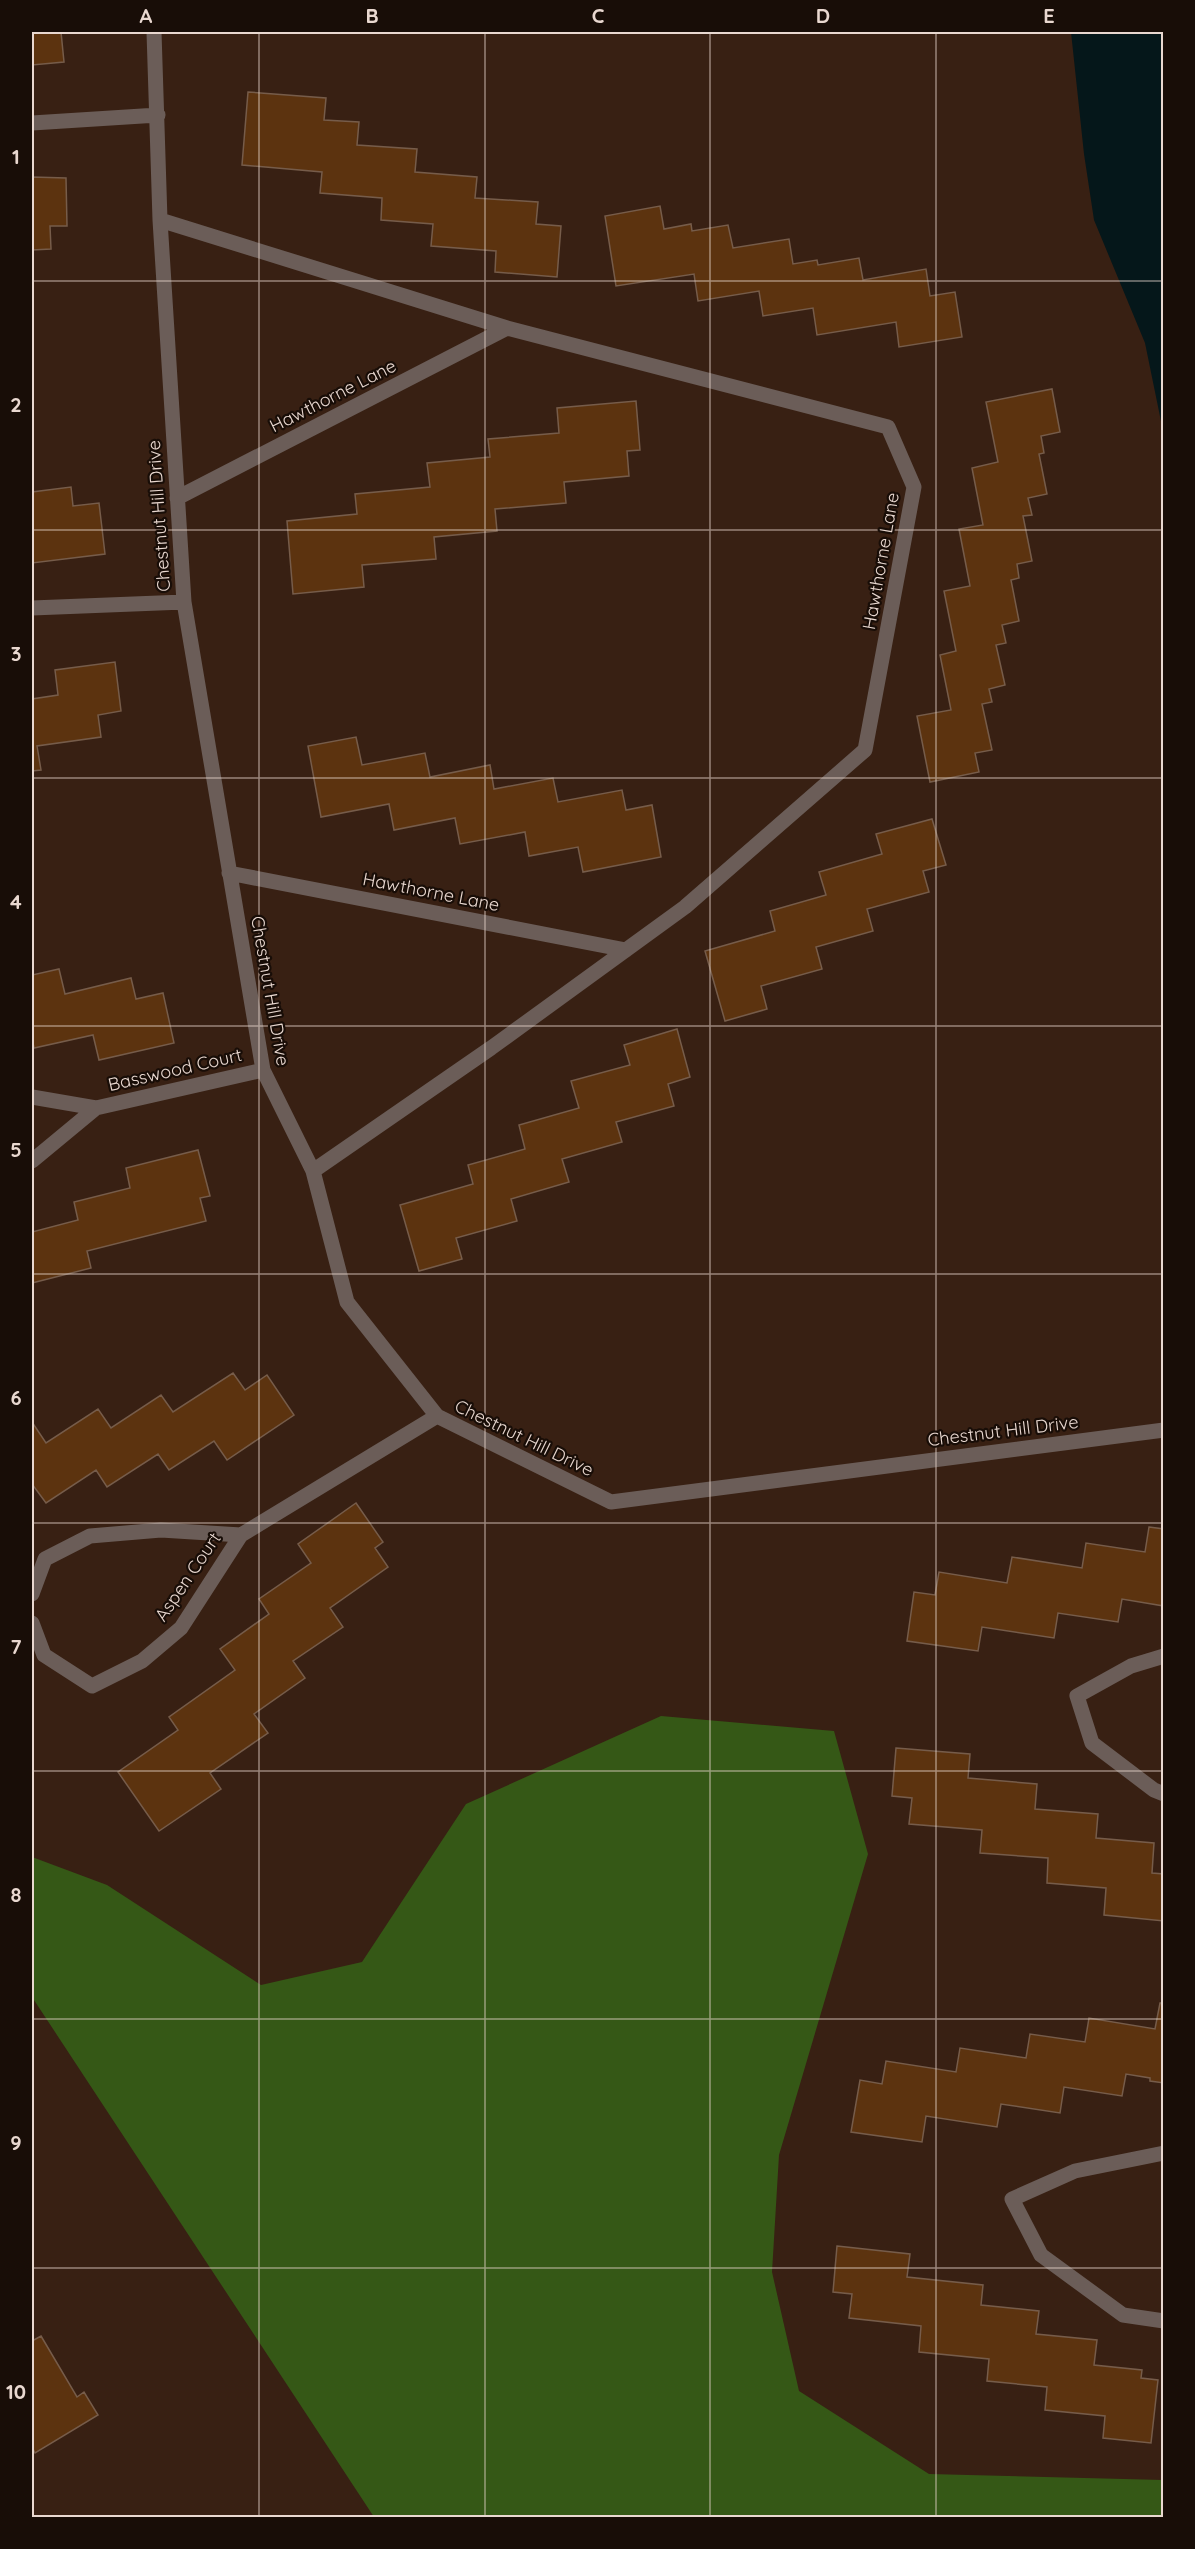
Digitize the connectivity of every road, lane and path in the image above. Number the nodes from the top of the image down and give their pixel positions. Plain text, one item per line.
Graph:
1 (154, 32) edge
2 (158, 115) junction
3 (32, 123) edge
4 (160, 220) junction
5 (507, 328) junction
6 (177, 498) junction
7 (184, 602) junction
8 (32, 608) edge
9 (230, 873) junction
10 (626, 950) junction
11 (263, 1070) junction
12 (32, 1097) edge
13 (96, 1108) junction
14 (32, 1161) edge
15 (313, 1171) junction
16 (437, 1416) junction
17 (1164, 1430) edge
18 (241, 1535) junction
19 (32, 1594) edge
20 (32, 1623) edge
21 (1164, 1656) edge
22 (1164, 1794) edge
23 (1164, 2152) edge
24 (1164, 2321) edge

1 - 2 street, Chestnut Hill Drive
2 - 3 street
2 - 4 street, Chestnut Hill Drive
4 - 5 street, Hawthorne Lane
4 - 6 street, Chestnut Hill Drive
5 - 6 street, Hawthorne Lane
5 - 10 street, Hawthorne Lane
6 - 7 street, Chestnut Hill Drive
7 - 8 street
7 - 9 street, Chestnut Hill Drive
9 - 10 street, Hawthorne Lane
9 - 11 street, Chestnut Hill Drive
10 - 15 street, Hawthorne Lane
11 - 13 street, Basswood Court
11 - 15 street, Chestnut Hill Drive
12 - 13 street, Basswood Court
13 - 14 street, Basswood Court
15 - 16 street, Chestnut Hill Drive
16 - 17 street, Chestnut Hill Drive
16 - 18 street, Aspen Court
18 - 19 street, Aspen Court
18 - 20 street, Aspen Court
21 - 22 street
23 - 24 street

